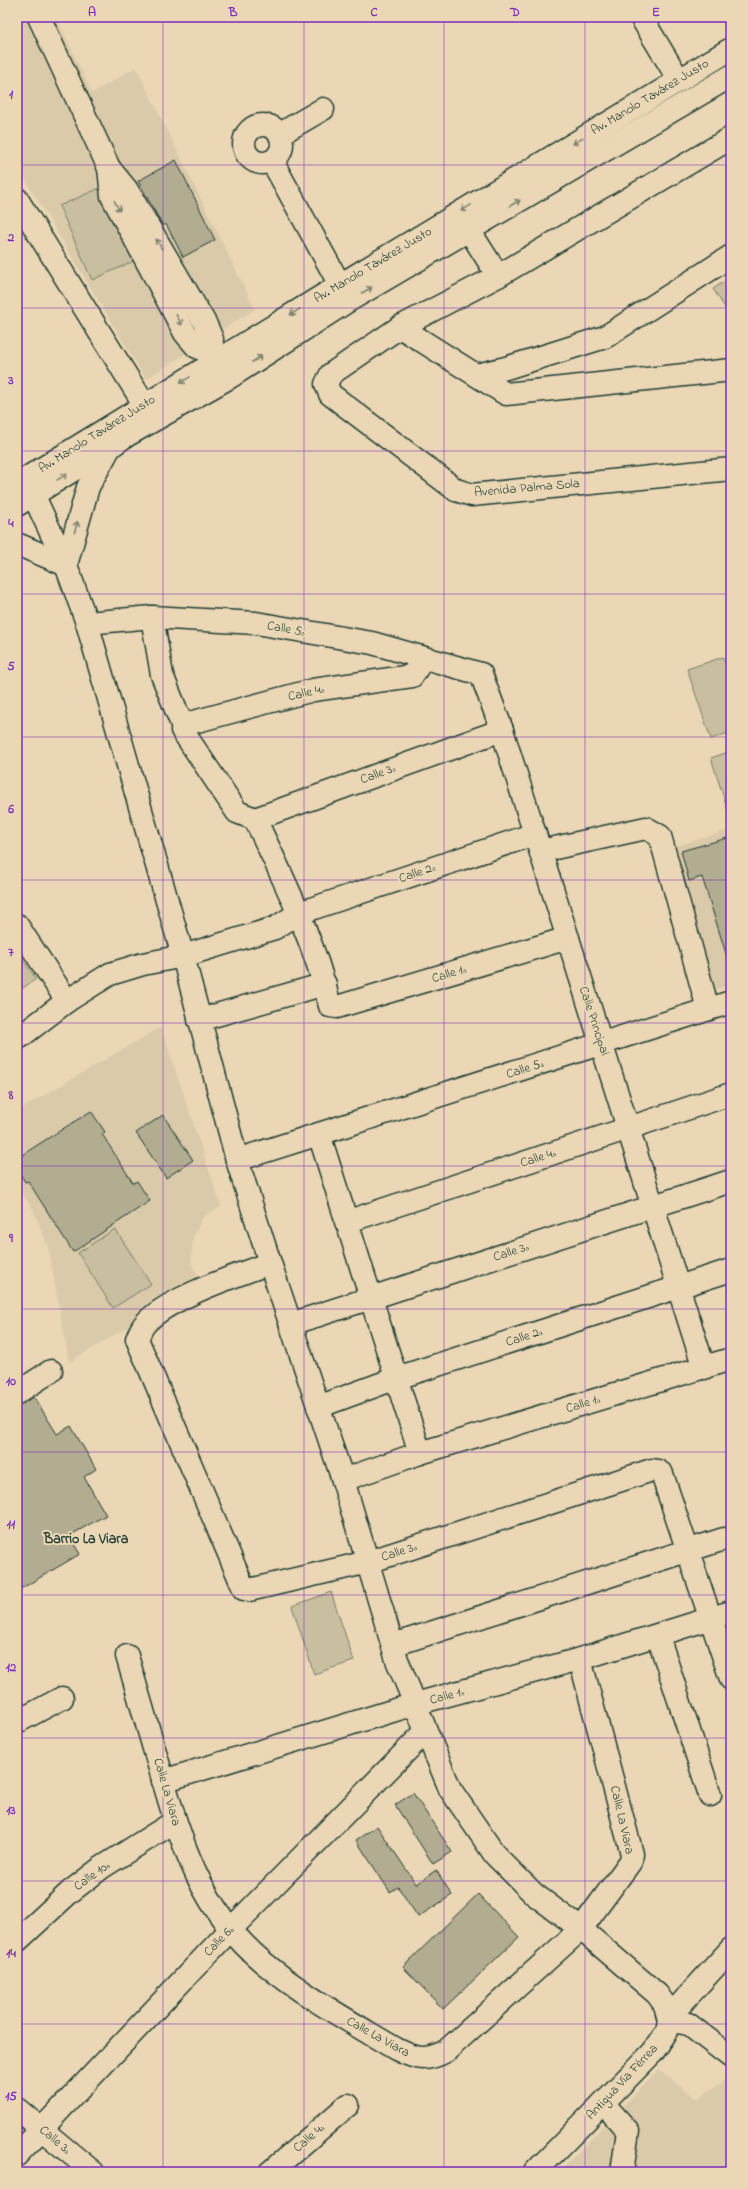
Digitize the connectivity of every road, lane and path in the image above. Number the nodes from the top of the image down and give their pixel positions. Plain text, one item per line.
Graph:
1 (39, 17) edge
2 (640, 17) edge
3 (731, 49) edge
4 (731, 76) edge
5 (678, 80) junction
6 (323, 109) dead end
7 (280, 134) junction
8 (731, 138) edge
9 (272, 161) junction
10 (17, 199) edge
11 (469, 230) junction
12 (731, 256) edge
13 (498, 276) junction
14 (340, 284) junction
15 (400, 327) junction
16 (219, 364) junction
17 (731, 370) edge
18 (477, 375) junction
19 (144, 404) junction
20 (109, 448) junction
21 (731, 469) edge
22 (23, 491) edge
23 (17, 544) edge
24 (66, 565) junction
25 (152, 617) junction
26 (88, 624) junction
27 (421, 657) junction
28 (481, 674) joint
29 (183, 727) junction
30 (502, 730) junction
31 (255, 818) junction
32 (538, 842) junction
33 (300, 913) junction
34 (17, 925) edge
35 (568, 938) junction
36 (183, 956) junction
37 (324, 984) junction
38 (67, 1002) junction
39 (731, 1002) edge
40 (708, 1009) junction
41 (199, 1020) junction
42 (20, 1037) dead end
43 (602, 1045) junction
44 (731, 1094) edge
45 (628, 1128) junction
46 (319, 1134) junction
47 (237, 1160) junction
48 (731, 1181) edge
49 (653, 1206) junction
50 (346, 1222) junction
51 (270, 1263) junction
52 (731, 1270) edge
53 (678, 1287) junction
54 (370, 1298) junction
55 (290, 1324) junction
56 (731, 1359) edge
57 (704, 1368) junction
58 (52, 1371) dead end
59 (394, 1379) junction
60 (17, 1393) edge
61 (318, 1407) junction
62 (420, 1453) junction
63 (343, 1480) junction
64 (724, 1539) dead end
65 (688, 1551) junction
66 (368, 1562) junction
67 (731, 1612) edge
68 (711, 1619) junction
69 (658, 1636) junction
70 (393, 1645) junction
71 (127, 1656) dead end
72 (580, 1660) junction
73 (731, 1679) edge
74 (62, 1698) dead end
75 (415, 1704) junction
76 (17, 1722) edge
77 (426, 1731) junction
78 (163, 1781) junction
79 (710, 1795) dead end
80 (174, 1822) junction
81 (230, 1929) junction
82 (581, 1929) junction
83 (17, 1941) edge
84 (731, 1949) edge
85 (669, 2020) junction
86 (731, 2057) edge
87 (603, 2103) junction
88 (348, 2104) dead end
89 (17, 2109) edge
90 (41, 2129) junction
91 (17, 2155) edge
92 (93, 2172) edge
93 (270, 2172) edge
94 (535, 2172) edge
95 (622, 2172) edge

1 - 16 street
2 - 5 street
3 - 5 street, Av. Manolo Tavárez Justo
11 -> 4 street, Av. Manolo Tavárez Justo
5 -> 14 street, Av. Manolo Tavárez Justo
6 - 7 street
7 - 9 street
7 - 9 street
8 - 13 street
9 - 14 street
10 - 19 street
11 - 13 street
16 -> 11 street, Av. Manolo Tavárez Justo
12 - 18 street
13 - 15 street
14 -> 16 street, Av. Manolo Tavárez Justo
15 - 18 street
15 - 21 street, Avenida Palma Sola
16 -> 19 street, Av. Manolo Tavárez Justo
16 - 20 street, Av. Manolo Tavárez Justo
17 - 18 street
19 - 22 street, Av. Manolo Tavárez Justo
22 -> 20 street, Av. Manolo Tavárez Justo
24 -> 20 street
22 - 24 street
23 - 24 street
24 - 26 street
25 - 26 street, Calle 5ª
25 - 27 street, Calle 5ª
25 - 29 street
26 - 36 street
27 - 28 street, Calle 5ª
27 - 29 street, Calle 4ª
28 - 30 street, Calle Principal
29 - 31 street
30 - 31 street, Calle 3ª
30 - 32 street, Calle Principal
31 - 33 street
32 - 33 street, Calle 2ª
32 - 35 street, Calle Principal
32 - 40 street, Calle 2ª
33 - 36 street, Calle 2ª
33 - 37 street
34 - 38 street
35 - 37 street, Calle 1ª
35 - 43 street, Calle Principal
36 - 38 street, Calle 2ª
36 - 41 street
37 - 41 street
38 - 42 street, Calle 2ª
39 - 40 street, Calle 5ª
40 - 43 street, Calle 5ª
41 - 47 street
43 - 45 street, Calle Principal
43 - 46 street, Calle 5ª
44 - 45 street, Calle 4ª
45 - 49 street, Calle Principal
45 - 50 street, Calle 4ª
46 - 47 street, Calle 5ª
46 - 50 street
47 - 51 street
48 - 49 street, Calle 3ª
49 - 53 street, Calle Principal
49 - 54 street, Calle 3ª
50 - 54 street
51 - 55 street
51 - 66 street, Calle 3ª
52 - 53 street, Calle 2ª
53 - 57 street, Calle Principal
53 - 59 street, Calle 2ª
54 - 55 street, Calle 3ª
54 - 59 street
55 - 61 street
56 - 57 street, Calle 1ª
57 - 62 street, Calle 1ª
58 - 60 street
59 - 61 street, Calle 2ª
59 - 62 street
61 - 63 street
62 - 63 street, Calle 1ª
63 - 66 street
64 - 65 street
65 - 66 street, Calle 3ª
65 - 68 street
65 - 70 street
66 - 70 street
67 - 68 street, Calle 1ª
68 - 69 street, Calle 1ª
68 - 73 street
69 - 72 street, Calle 1ª
69 - 79 street
70 - 75 street
71 - 78 street, Calle La Viara
72 - 75 street, Calle 1ª
72 - 82 street, Calle La Viara
74 - 76 street
75 - 77 street
75 - 78 street, Calle 1ª
77 - 81 street, Calle 6ª
77 - 82 street
78 - 80 street, Calle La Viara
80 - 81 street, Calle La Viara
80 - 83 street, Calle 10ª
81 - 82 street, Calle La Viara
81 - 90 street, Calle 6ª
82 - 85 street
84 - 85 street, Antigua Vía Férrea
85 - 86 street
85 - 87 street, Antigua Vía Férrea
87 - 94 street, Antigua Vía Férrea
87 - 95 street
88 - 93 street, Calle 4ª
89 - 90 street, Calle 3ª
90 - 91 street, Calle 6ª
90 - 92 street, Calle 3ª

